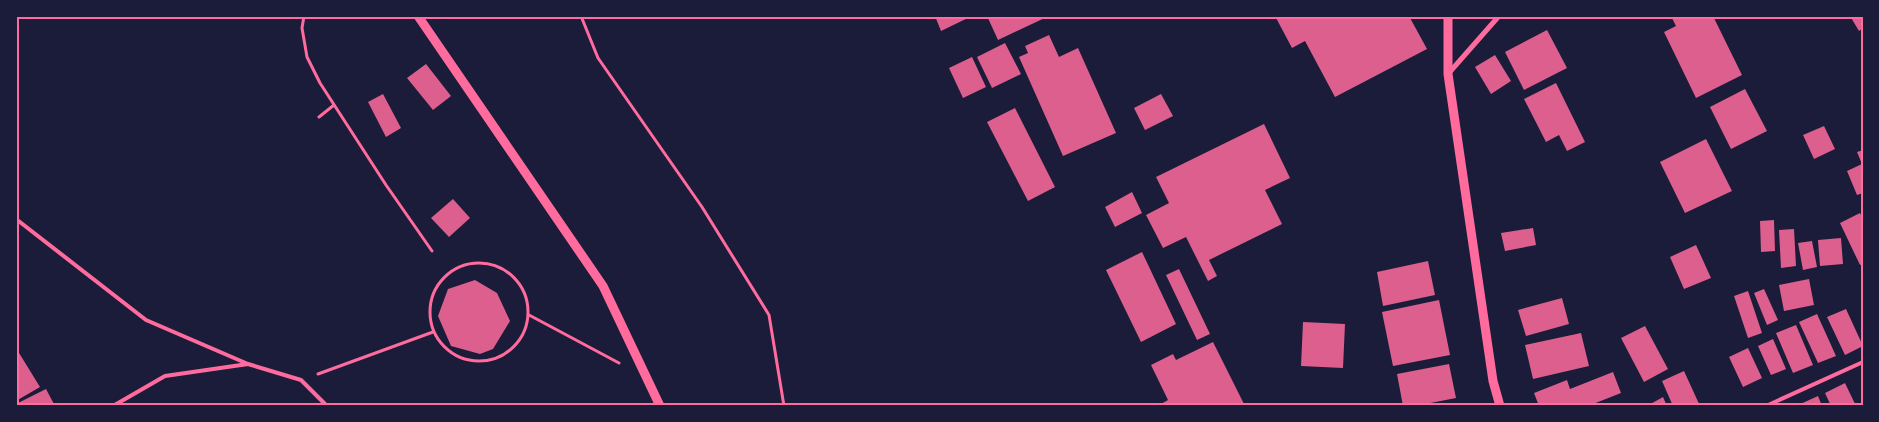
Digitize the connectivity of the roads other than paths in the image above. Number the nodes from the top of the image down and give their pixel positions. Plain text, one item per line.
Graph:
1 (418, 16) edge
2 (1448, 16) edge
3 (1499, 16) edge
4 (1448, 74) junction
5 (16, 218) edge
6 (1863, 362) edge
7 (248, 364) junction
8 (113, 406) edge
9 (326, 406) edge
10 (660, 406) edge
11 (1500, 406) edge
12 (1766, 406) edge

1 - 10 street
2 - 4 street
3 - 4 street
4 - 11 street
5 - 7 lane
6 - 12 lane
7 - 8 lane
7 - 9 lane

